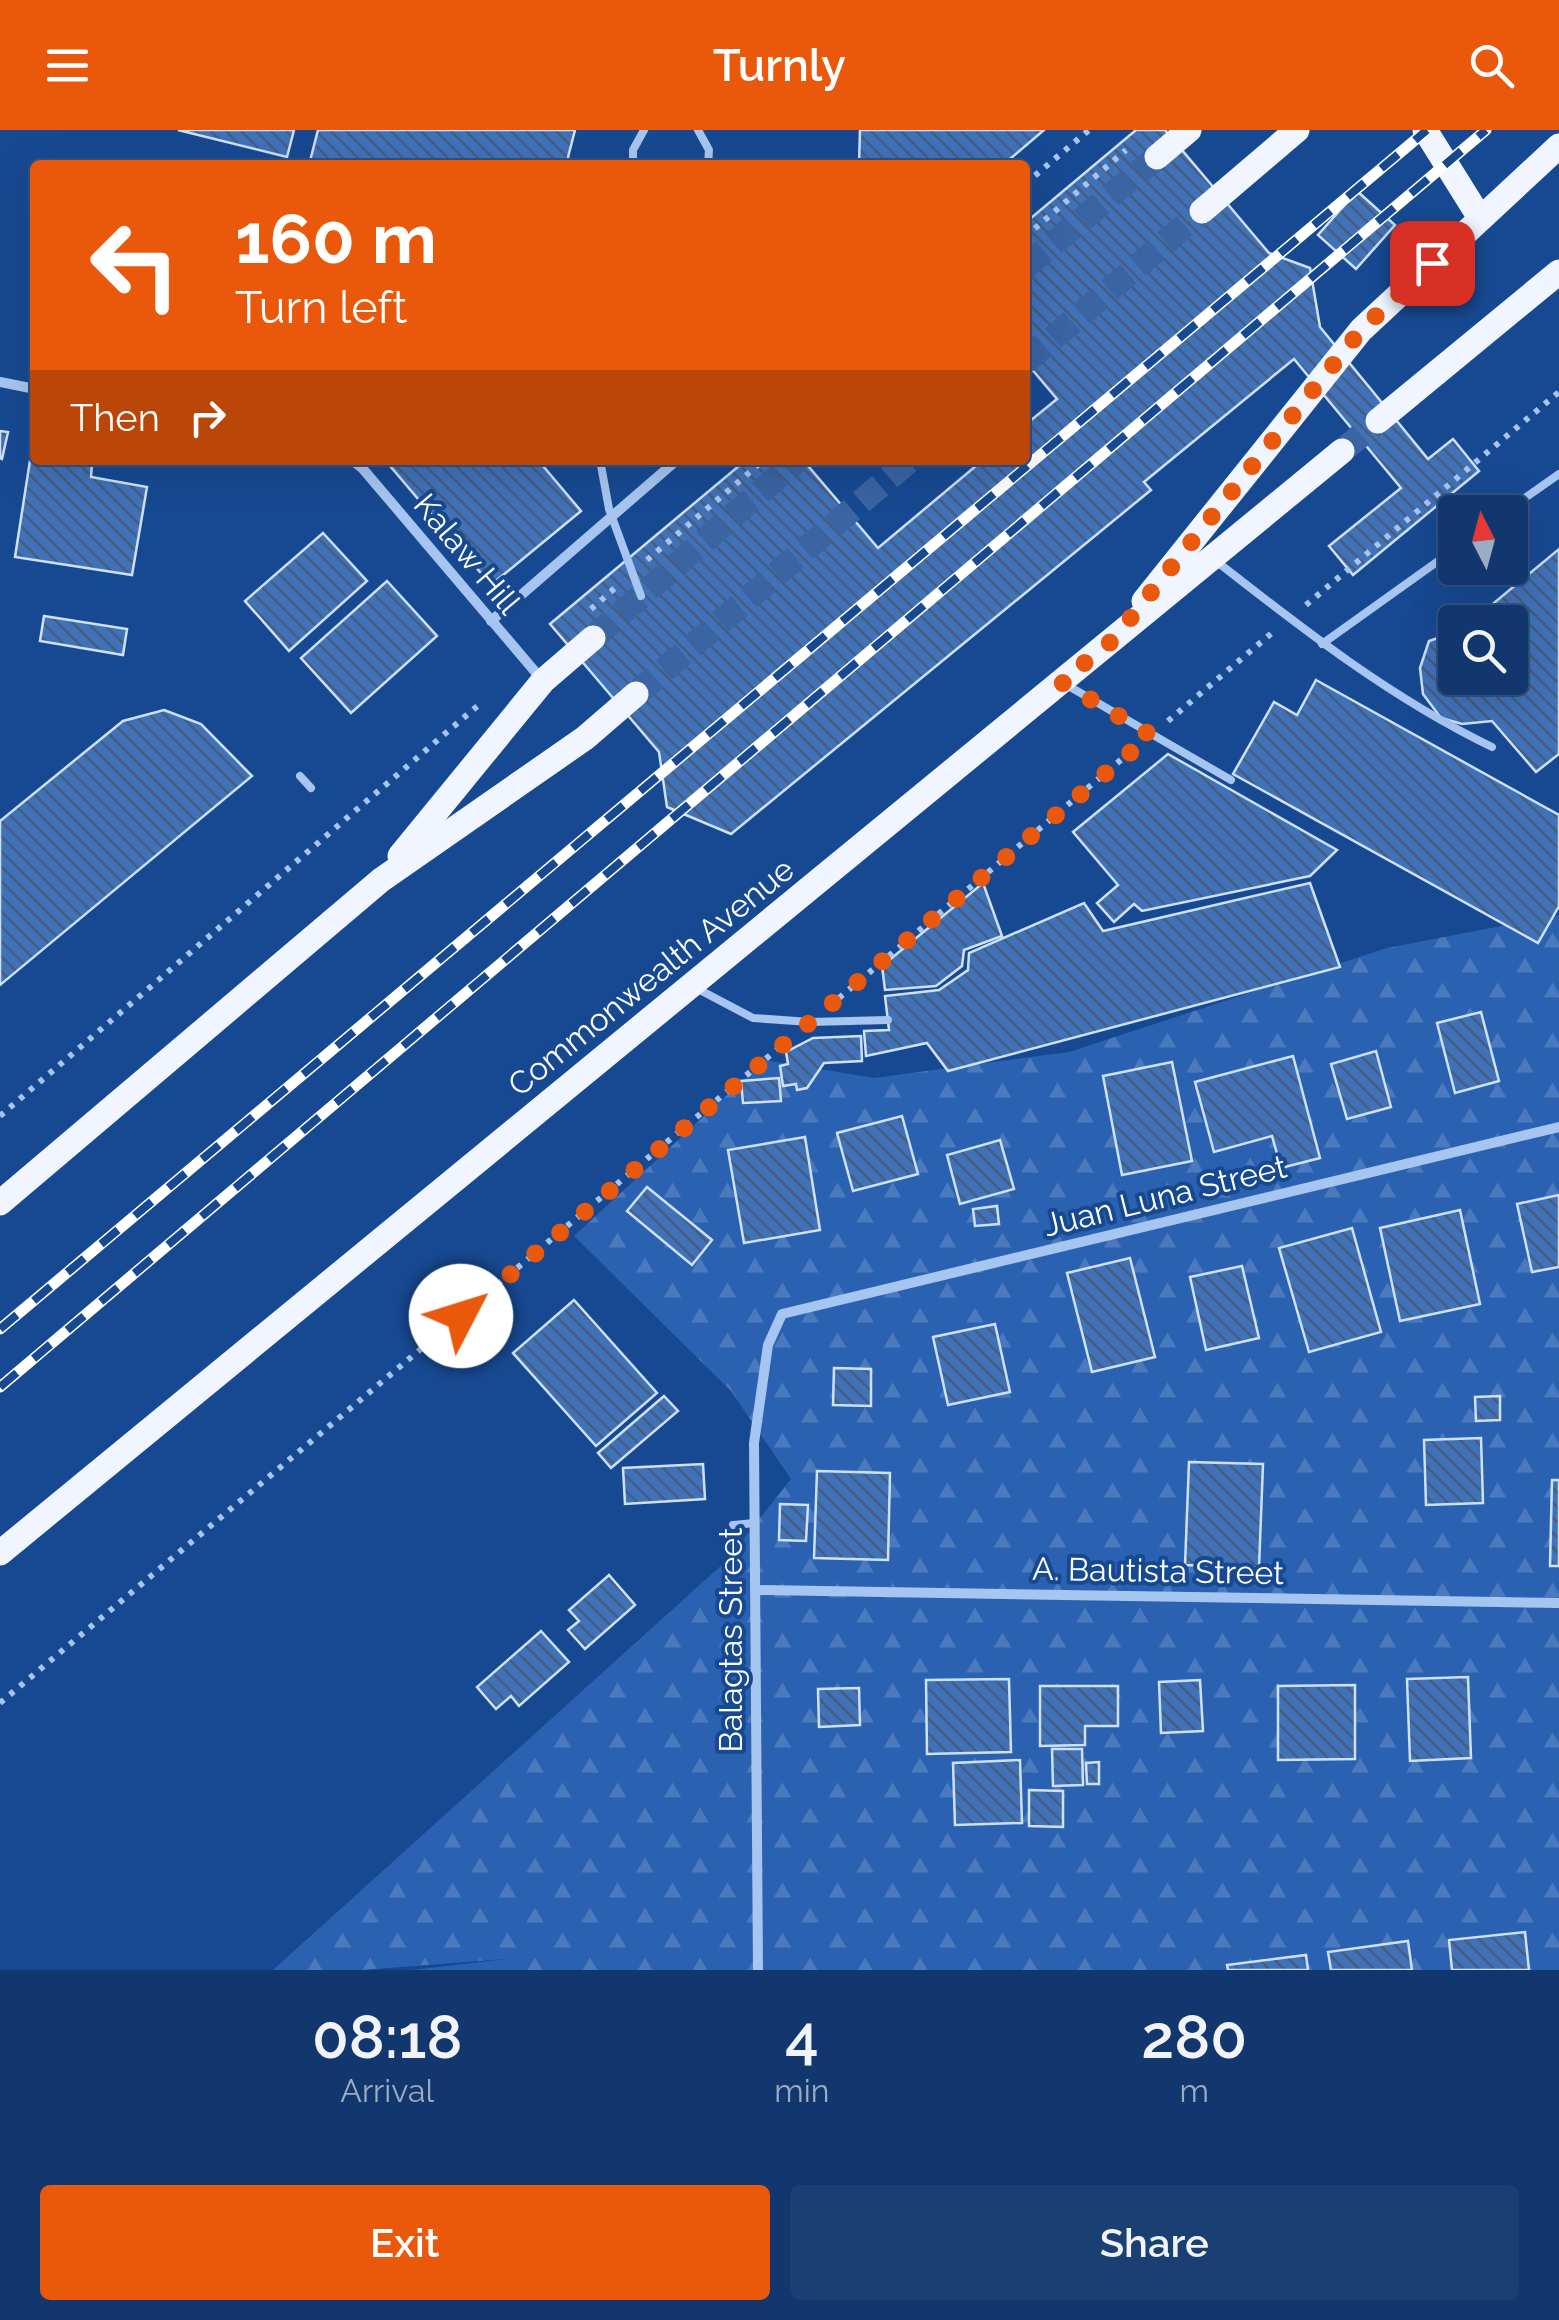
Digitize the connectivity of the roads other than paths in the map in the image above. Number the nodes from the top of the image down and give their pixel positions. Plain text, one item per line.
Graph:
1 (644, 130) edge
2 (698, 130) edge
3 (1189, 130) edge
4 (1296, 130) edge
5 (1430, 133) edge
6 (1559, 146) edge
7 (1157, 157) tunnel mouth
8 (633, 160) edge
9 (709, 160) edge
10 (1202, 211) tunnel mouth
11 (1480, 218) junction
12 (1559, 272) edge
13 (0, 382) edge
14 (30, 388) edge
15 (1378, 421) tunnel mouth
16 (1342, 451) tunnel mouth
17 (358, 465) edge
18 (601, 465) edge
19 (671, 465) edge
20 (1559, 474) edge
21 (1528, 496) edge
22 (611, 516) junction
23 (1213, 558) junction
24 (1438, 561) edge
25 (641, 596) dead end
26 (491, 621) junction
27 (593, 638) tunnel mouth
28 (1113, 640) junction
29 (1322, 644) junction
30 (543, 681) junction
31 (1061, 682) junction
32 (636, 694) tunnel mouth
33 (1492, 747) dead end
34 (300, 776) dead end
35 (1231, 780) dead end
36 (312, 788) dead end
37 (381, 880) junction
38 (692, 986) junction
39 (888, 1020) dead end
40 (1559, 1126) edge
41 (0, 1203) edge
42 (782, 1314) joint
43 (755, 1524) junction
44 (733, 1525) dead end
45 (0, 1553) edge
46 (756, 1590) junction
47 (1559, 1603) edge
48 (758, 1970) edge

1 - 8 lane
2 - 9 lane
3 - 7 main road
4 - 10 main road
5 - 11 main road
6 - 11 main road
11 - 28 main road
12 - 15 main road
13 - 14 street
16 - 23 main road, Commonwealth Avenue
17 - 26 street, Kalaw Hill
18 - 22 lane
19 - 22 street
20 - 21 lane
22 - 25 lane
22 - 26 street
23 - 28 main road, Commonwealth Avenue
23 - 29 lane
24 - 29 lane
26 - 30 street, Kalaw Hill
27 - 30 main road
28 - 31 main road, Commonwealth Avenue
29 - 33 lane
30 - 37 main road
31 - 35 lane
31 - 38 main road, Commonwealth Avenue
32 - 37 main road
34 - 36 lane
37 - 41 main road
38 - 39 lane
38 - 45 main road, Commonwealth Avenue
40 - 42 street, Juan Luna Street
42 - 43 street, Balagtas Street
43 - 44 lane
43 - 46 street, Balagtas Street
46 - 47 street, A. Bautista Street
46 - 48 street, Balagtas Street

